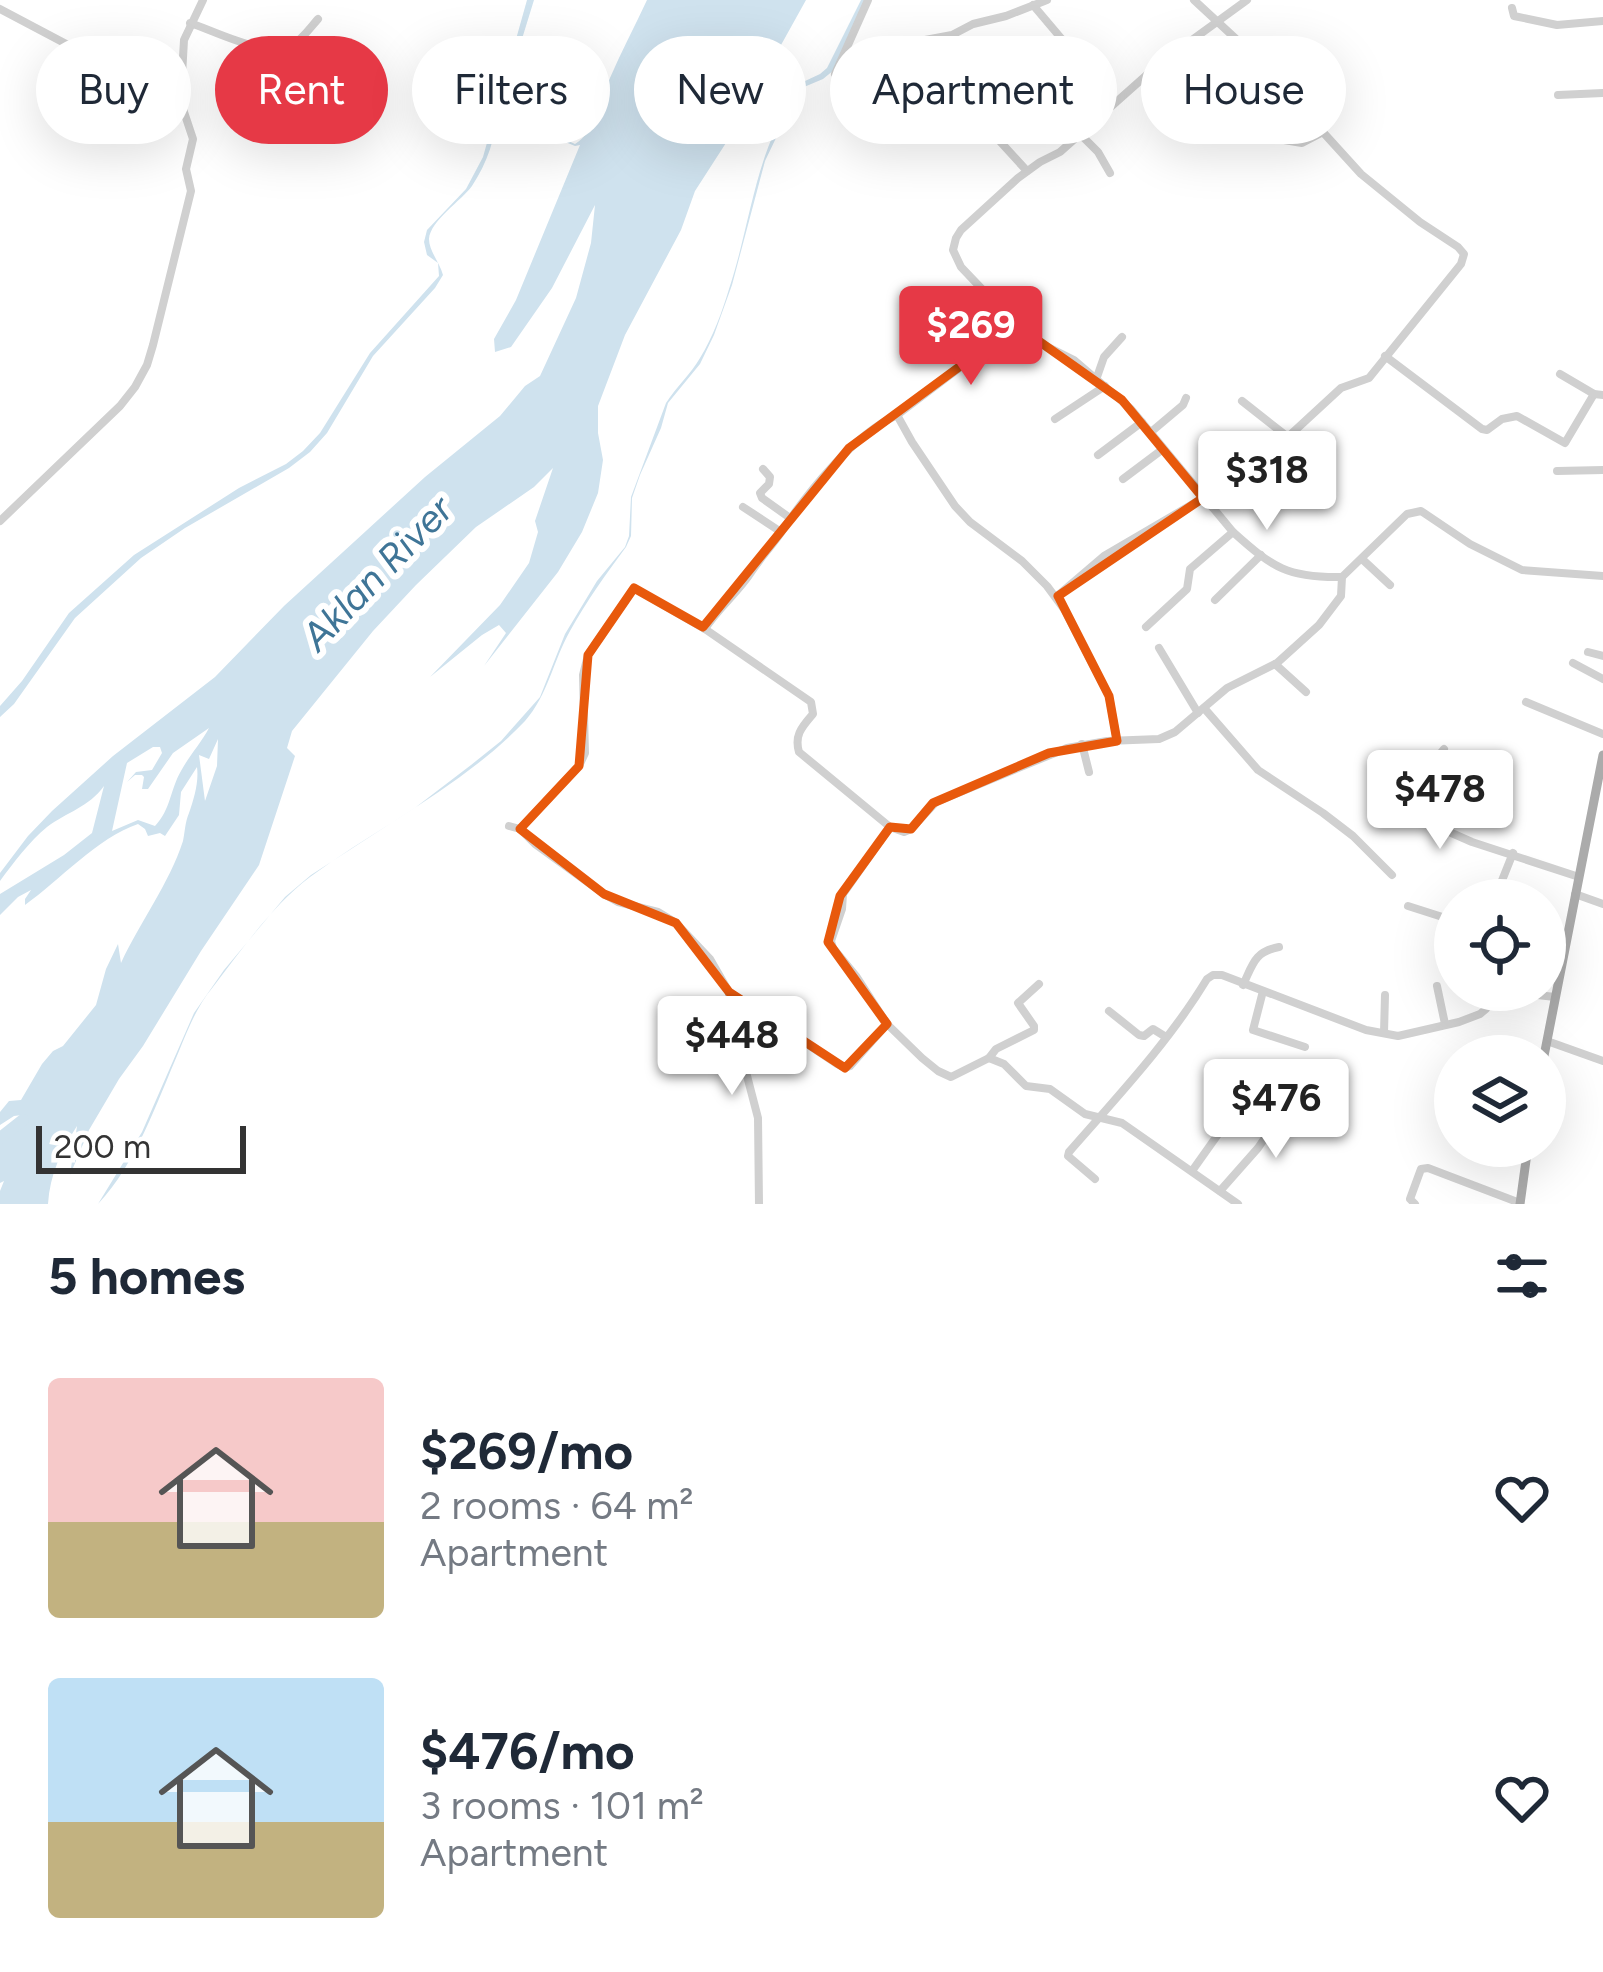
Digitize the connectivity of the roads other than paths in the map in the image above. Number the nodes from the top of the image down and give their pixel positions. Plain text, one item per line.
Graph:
1 (203, 0) edge
2 (868, 0) edge
3 (1047, 0) edge
4 (1194, 0) edge
5 (1247, 0) edge
6 (1033, 5) junction
7 (1512, 8) dead end
8 (0, 9) edge
9 (318, 19) dead end
10 (1216, 20) junction
11 (1603, 21) edge
12 (190, 23) junction
13 (51, 36) edge
14 (185, 36) edge
15 (852, 36) edge
16 (947, 36) edge
17 (1059, 36) edge
18 (1233, 36) edge
19 (1603, 93) edge
20 (1558, 94) dead end
21 (1117, 100) edge
22 (191, 134) edge
23 (1002, 144) edge
24 (1070, 144) edge
25 (1091, 144) edge
26 (1334, 144) edge
27 (1027, 171) junction
28 (1110, 173) dead end
29 (1016, 325) junction
30 (1122, 337) dead end
31 (1384, 356) junction
32 (1560, 374) dead end
33 (1096, 377) junction
34 (1105, 386) junction
35 (1598, 395) edge
36 (1186, 398) dead end
37 (1242, 401) dead end
38 (897, 415) junction
39 (1055, 418) dead end
40 (1142, 422) junction
41 (1150, 431) junction
42 (1289, 438) junction
43 (1163, 449) junction
44 (1246, 451) dead end
45 (1098, 455) dead end
46 (1258, 465) junction
47 (763, 470) dead end
48 (1603, 470) edge
49 (1557, 471) dead end
50 (1123, 479) dead end
51 (1203, 498) junction
52 (743, 507) dead end
53 (1212, 507) junction
54 (790, 518) junction
55 (0, 521) edge
56 (781, 532) junction
57 (1233, 532) junction
58 (1261, 555) junction
59 (1362, 559) junction
60 (1603, 576) edge
61 (1342, 577) junction
62 (1390, 585) dead end
63 (1056, 598) junction
64 (1215, 600) dead end
65 (1146, 627) dead end
66 (705, 629) junction
67 (1159, 648) dead end
68 (1588, 652) dead end
69 (1603, 656) edge
70 (1573, 663) dead end
71 (1275, 664) junction
72 (1603, 679) edge
73 (1306, 692) dead end
74 (1526, 703) dead end
75 (1201, 710) junction
76 (1603, 734) edge
77 (1117, 741) junction
78 (1082, 744) junction
79 (1444, 749) dead end
80 (1603, 755) edge
81 (1089, 772) dead end
82 (509, 826) dead end
83 (890, 827) junction
84 (520, 829) junction
85 (1513, 854) junction
86 (1392, 875) dead end
87 (1579, 877) junction
88 (1503, 879) edge
89 (1575, 895) junction
90 (1603, 904) edge
91 (1408, 906) dead end
92 (1434, 914) edge
93 (1566, 940) edge
94 (1279, 947) dead end
95 (1039, 984) dead end
96 (1243, 985) junction
97 (729, 992) junction
98 (1263, 992) junction
99 (1384, 994) dead end
100 (1109, 1011) dead end
101 (1443, 1011) edge
102 (1484, 1011) edge
103 (887, 1024) junction
104 (1445, 1024) junction
105 (1384, 1033) junction
106 (1166, 1037) junction
107 (1305, 1047) dead end
108 (1566, 1048) edge
109 (989, 1058) junction
110 (1603, 1061) edge
111 (1246, 1090) dead end
112 (1296, 1099) dead end
113 (1098, 1118) junction
114 (1525, 1167) edge
115 (1192, 1171) junction
116 (1095, 1179) dead end
117 (1220, 1191) junction
118 (1520, 1203) edge
119 (759, 1204) edge
120 (1238, 1204) edge
121 (1415, 1204) edge

1 - 12 street
2 - 15 street
3 - 6 street
4 - 10 street
5 - 10 street
6 - 16 street
6 - 17 street
7 - 11 street
8 - 13 street
9 - 12 street
10 - 18 street
10 - 21 street
12 - 14 street
19 - 20 street
22 - 55 street
23 - 27 street
24 - 27 street
25 - 28 street
26 - 31 street
27 - 29 street
29 - 33 street
29 - 38 street
30 - 33 street
31 - 35 street
31 - 42 street
32 - 35 street
33 - 34 street
34 - 39 street
34 - 40 street
36 - 41 street
37 - 42 street
38 - 54 street
38 - 63 street
40 - 41 street
40 - 45 street
41 - 43 street
42 - 46 street
43 - 50 street
43 - 51 street
44 - 46 street
46 - 53 street
47 - 54 street
48 - 49 street
51 - 53 street
51 - 63 street
52 - 56 street
53 - 57 street
54 - 56 street
56 - 66 street
57 - 58 street
57 - 65 street
58 - 61 street
58 - 64 street
59 - 60 street
59 - 61 street
59 - 62 street
61 - 71 street
63 - 77 street
66 - 83 street
66 - 84 street
67 - 75 street
68 - 69 street
70 - 72 street
71 - 73 street
71 - 75 street
74 - 76 street
75 - 77 street
75 - 86 street
77 - 78 street
78 - 81 street
78 - 83 street
79 - 85 street
80 - 87 main road
82 - 84 street
83 - 103 street
84 - 97 street
85 - 87 street
85 - 88 street
87 - 89 main road
89 - 90 street
89 - 93 main road
91 - 92 street
94 - 96 street
95 - 109 street
96 - 98 street
96 - 106 street
97 - 103 street
97 - 119 street
98 - 105 street
98 - 107 street
99 - 105 street
100 - 106 street
101 - 104 street
102 - 104 street
103 - 109 street
104 - 105 street
106 - 113 street
108 - 110 street
109 - 113 street
111 - 115 street
112 - 117 street
113 - 115 street
113 - 116 street
114 - 118 main road
115 - 117 street
117 - 120 street
118 - 121 street

